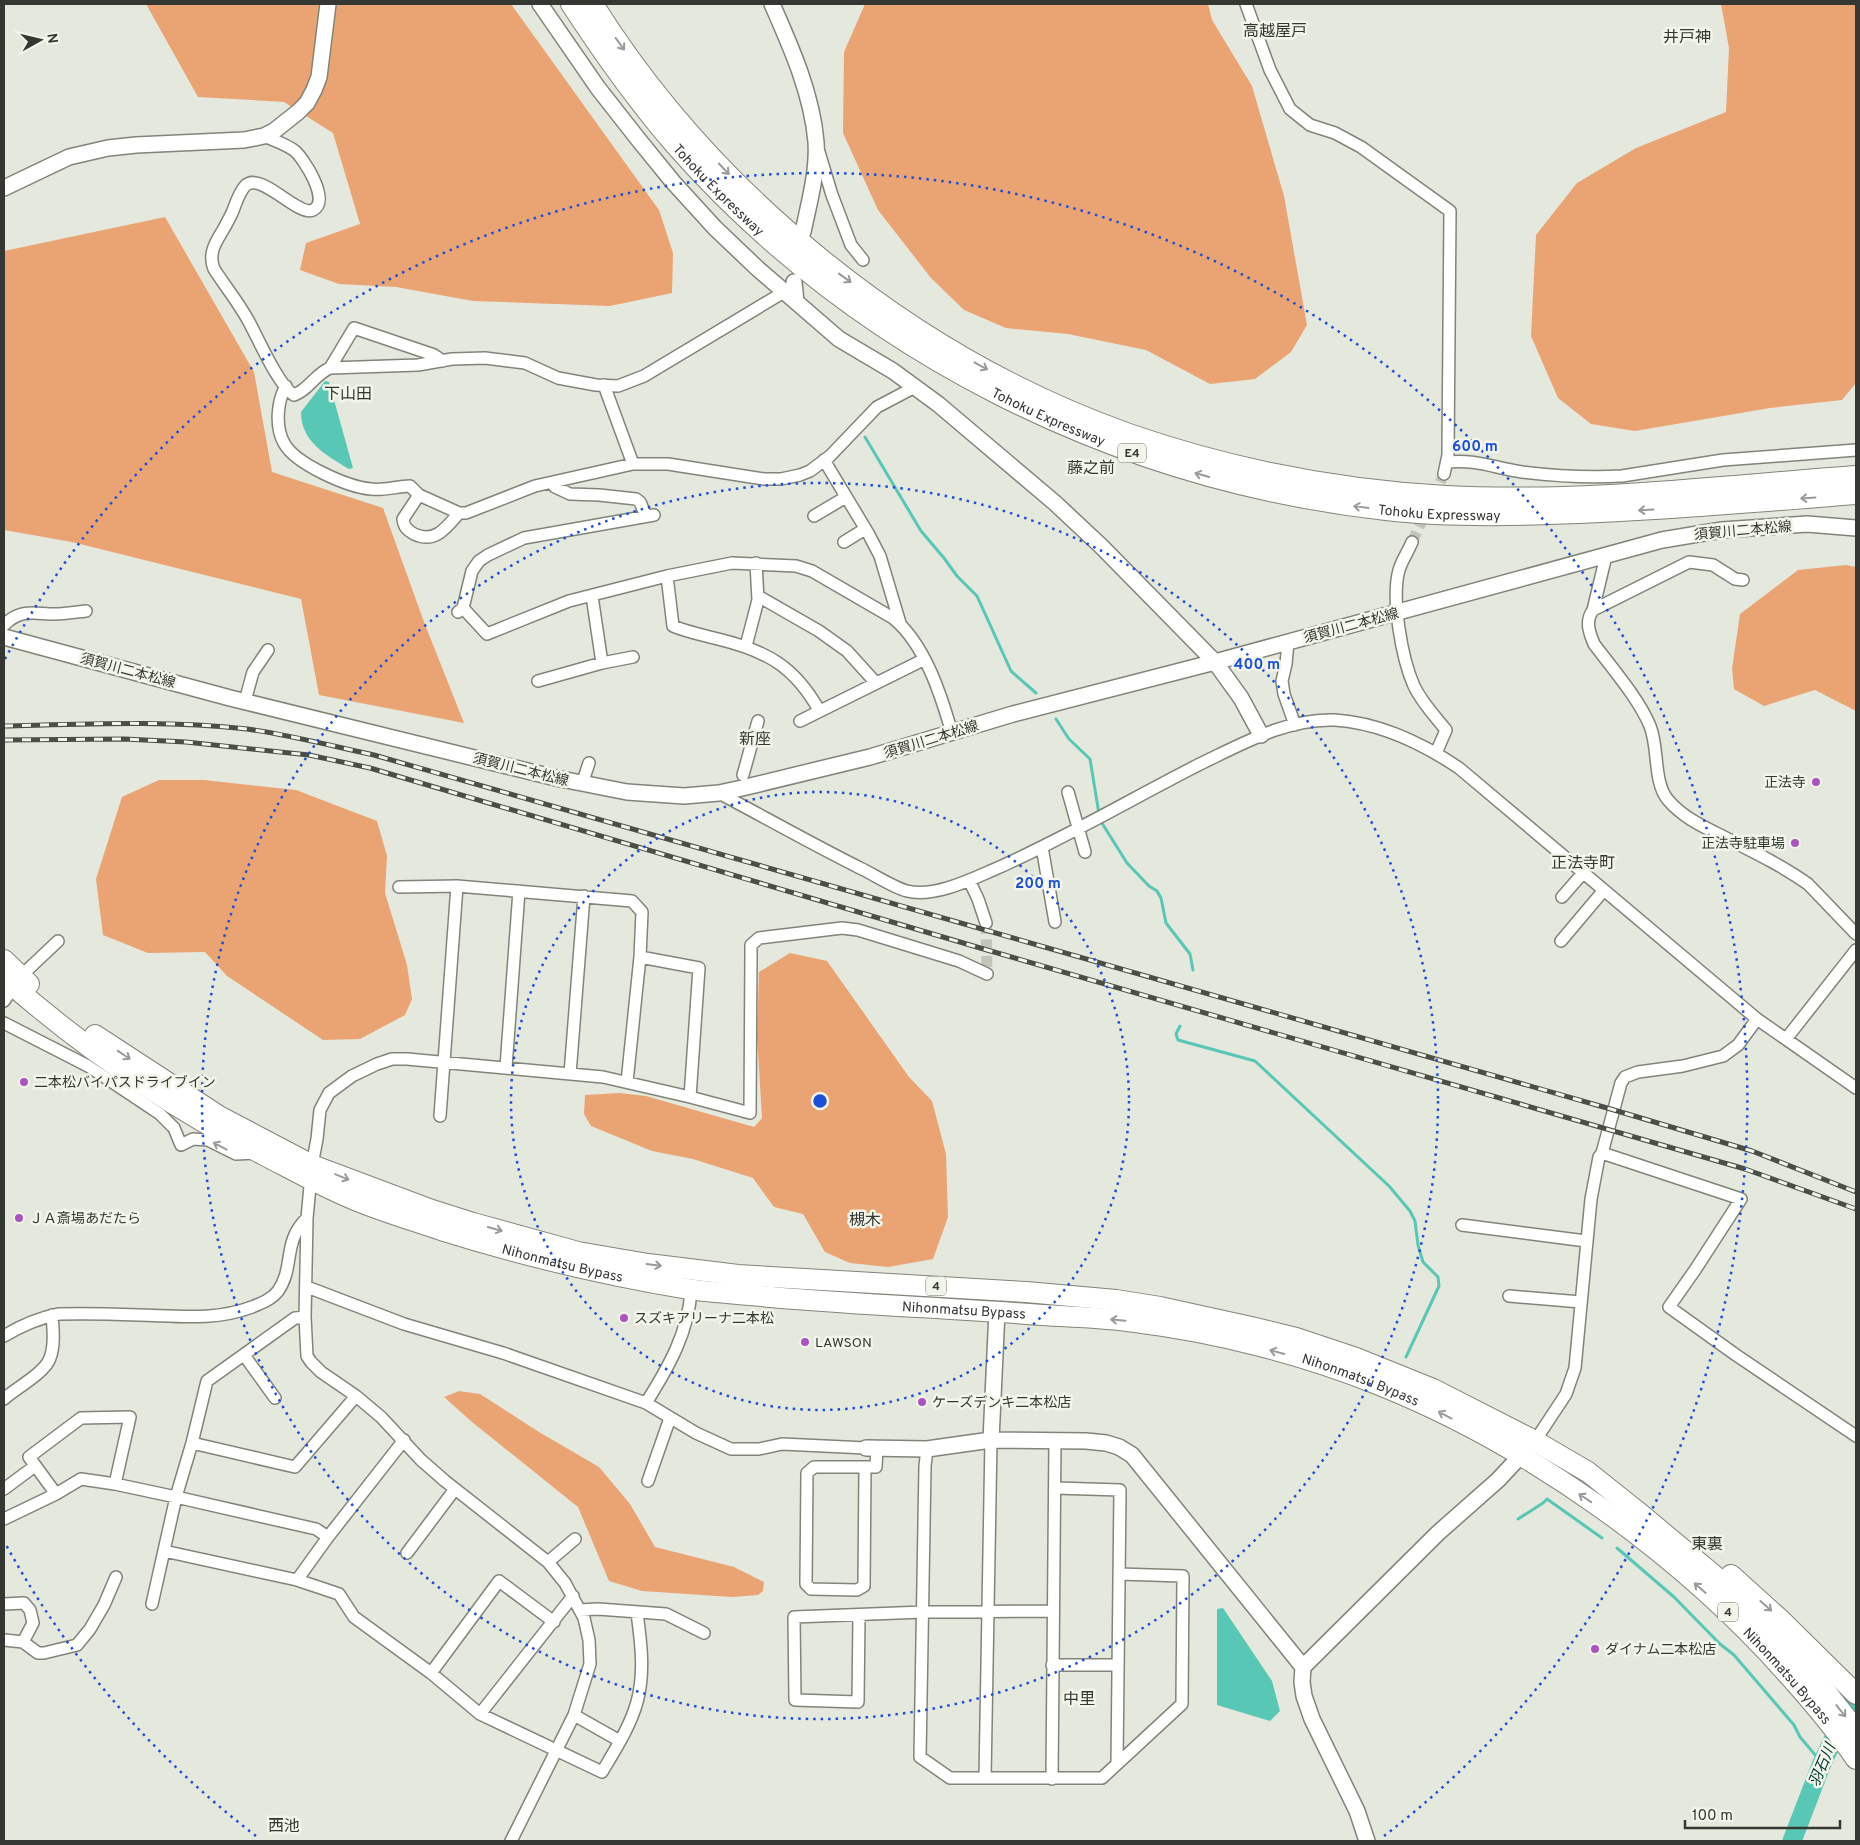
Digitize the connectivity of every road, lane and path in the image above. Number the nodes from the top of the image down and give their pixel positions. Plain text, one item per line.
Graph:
1 (328, 4) edge
2 (540, 4) edge
3 (571, 4) edge
4 (593, 4) edge
5 (772, 4) edge
6 (1246, 4) edge
7 (264, 136) junction
8 (816, 143) junction
9 (4, 188) edge
10 (802, 232) dead end
11 (864, 260) dead end
12 (789, 287) junction
13 (443, 361) junction
14 (330, 368) junction
15 (604, 385) junction
16 (286, 386) junction
17 (914, 387) junction
18 (1856, 450) edge
19 (824, 460) junction
20 (1447, 462) junction
21 (633, 464) junction
22 (1444, 474) tunnel mouth
23 (1856, 476) edge
24 (552, 483) junction
25 (1856, 494) edge
26 (419, 495) junction
27 (846, 497) junction
28 (459, 513) junction
29 (814, 516) dead end
30 (865, 528) junction
31 (1856, 528) edge
32 (844, 542) dead end
33 (1412, 542) tunnel mouth
34 (1606, 556) junction
35 (756, 564) junction
36 (668, 576) junction
37 (1743, 580) dead end
38 (592, 596) junction
39 (758, 596) junction
40 (1593, 610) junction
41 (86, 611) dead end
42 (1398, 613) junction
43 (900, 624) junction
44 (4, 625) edge
45 (4, 638) edge
46 (1288, 642) junction
47 (746, 646) junction
48 (268, 650) dead end
49 (634, 657) dead end
50 (924, 660) junction
51 (1215, 662) junction
52 (602, 663) junction
53 (538, 681) dead end
54 (876, 683) junction
55 (245, 701) junction
56 (819, 710) junction
57 (758, 721) dead end
58 (800, 721) dead end
59 (1295, 725) junction
60 (952, 733) junction
61 (1261, 735) junction
62 (1436, 753) junction
63 (590, 763) dead end
64 (744, 774) dead end
65 (582, 784) junction
66 (1068, 792) dead end
67 (719, 793) junction
68 (1079, 828) junction
69 (1042, 847) junction
70 (1085, 852) dead end
71 (1583, 873) junction
72 (970, 880) junction
73 (457, 886) junction
74 (399, 887) dead end
75 (1604, 890) junction
76 (519, 891) junction
77 (584, 896) junction
78 (1562, 898) dead end
79 (1054, 922) dead end
80 (986, 924) tunnel mouth
81 (1856, 934) edge
82 (58, 941) dead end
83 (1561, 941) dead end
84 (1856, 950) edge
85 (640, 957) junction
86 (4, 960) edge
87 (988, 974) dead end
88 (10, 985) edge
89 (1757, 1019) junction
90 (4, 1023) edge
91 (1786, 1039) junction
92 (445, 1064) junction
93 (506, 1067) junction
94 (570, 1074) junction
95 (628, 1082) junction
96 (1856, 1088) edge
97 (690, 1097) junction
98 (440, 1116) dead end
99 (259, 1153) junction
100 (1602, 1153) junction
101 (311, 1172) junction
102 (307, 1218) junction
103 (1462, 1225) dead end
104 (1586, 1240) junction
105 (306, 1287) junction
106 (691, 1290) junction
107 (1509, 1296) dead end
108 (1581, 1302) junction
109 (997, 1311) junction
110 (52, 1315) junction
111 (305, 1317) junction
112 (4, 1336) edge
113 (244, 1356) junction
114 (356, 1396) junction
115 (275, 1398) dead end
116 (4, 1399) edge
117 (646, 1403) junction
118 (670, 1418) junction
119 (1856, 1436) edge
120 (404, 1440) junction
121 (991, 1440) junction
122 (1055, 1440) junction
123 (1535, 1441) junction
124 (192, 1443) junction
125 (872, 1448) junction
126 (927, 1449) junction
127 (1521, 1457) junction
128 (35, 1466) junction
129 (865, 1467) junction
130 (1588, 1472) junction
131 (648, 1481) dead end
132 (115, 1484) junction
133 (1055, 1488) junction
134 (4, 1489) edge
135 (455, 1489) junction
136 (56, 1494) junction
137 (176, 1496) junction
138 (4, 1519) edge
139 (328, 1536) junction
140 (574, 1539) dead end
141 (164, 1551) junction
142 (407, 1553) dead end
143 (548, 1562) junction
144 (1119, 1574) junction
145 (116, 1577) dead end
146 (297, 1580) junction
147 (573, 1596) junction
148 (4, 1604) edge
149 (152, 1604) dead end
150 (580, 1610) junction
151 (1053, 1611) junction
152 (923, 1612) junction
153 (987, 1612) junction
154 (637, 1613) junction
155 (859, 1615) junction
156 (554, 1622) junction
157 (704, 1634) dead end
158 (4, 1640) edge
159 (23, 1642) junction
160 (1117, 1664) junction
161 (1052, 1666) junction
162 (1303, 1667) junction
163 (431, 1672) junction
164 (1856, 1694) edge
165 (1823, 1701) junction
166 (480, 1714) junction
167 (574, 1715) junction
168 (620, 1741) junction
169 (1854, 1746) edge
170 (557, 1749) junction
171 (1117, 1764) junction
172 (985, 1778) junction
173 (1052, 1778) junction
174 (511, 1841) edge
175 (1367, 1841) edge

1 - 7 street
2 - 12 street
25 -> 3 highway, Tohoku Expressway / E4
4 -> 23 highway, Tohoku Expressway / E4
5 - 8 street
6 - 20 street
7 - 9 street
7 - 16 street
8 - 10 street
8 - 11 street
12 - 15 street
12 - 17 street
13 - 14 street
13 - 14 street
13 - 15 street
14 - 16 street
15 - 21 street
16 - 26 street
17 - 19 street
17 - 51 street
18 - 20 street
19 - 21 street
19 - 27 street
20 - 22 street
21 - 24 street
24 - 28 street
24 - 38 street
26 - 28 street
26 - 28 street
27 - 29 street
27 - 30 street
30 - 32 street
30 - 43 street
31 - 34 street, 須賀川二本松線
33 - 42 street
34 - 40 street
34 - 42 street, 須賀川二本松線
35 - 36 street
35 - 39 street
35 - 43 street
36 - 38 street
36 - 47 street
37 - 40 street
38 - 52 street
39 - 47 street
39 - 54 street
40 - 81 street
41 - 44 street
42 - 46 street, 須賀川二本松線
42 - 62 street
43 - 50 street
45 - 55 street, 須賀川二本松線
46 - 51 street, 須賀川二本松線
46 - 59 street
47 - 56 street
48 - 55 street
49 - 52 street
50 - 54 street
50 - 60 street
51 - 60 street, 須賀川二本松線
51 - 61 street
52 - 53 street
54 - 56 street
55 - 65 street, 須賀川二本松線
56 - 58 street
57 - 64 street
59 - 61 street
59 - 62 street
60 - 67 street, 須賀川二本松線
61 - 68 street
62 - 71 street
63 - 65 street
65 - 67 street, 須賀川二本松線
66 - 68 street
67 - 72 street
68 - 69 street
68 - 70 street
69 - 72 street
69 - 79 street
71 - 75 street
71 - 78 street
72 - 80 street
73 - 74 street
73 - 76 street
73 - 92 street
75 - 83 street
75 - 89 street
76 - 77 street
76 - 93 street
77 - 85 street
77 - 94 street
82 - 88 street
84 - 91 street
85 - 95 street
85 - 97 street
86 - 88 highway, Nihonmatsu Bypass / 4
87 - 97 street
88 - 99 highway, Nihonmatsu Bypass / 4
88 -> 101 highway, Nihonmatsu Bypass / 4
89 - 91 street
89 - 100 street
99 -> 90 street
91 - 96 street
92 - 93 street
92 - 98 street
92 - 101 street
93 - 94 street
94 - 95 street
95 - 97 street
99 - 101 highway, Nihonmatsu Bypass / 4
100 - 104 street
100 - 119 street
101 - 102 street
101 - 106 highway, Nihonmatsu Bypass / 4
101 -> 123 highway, Nihonmatsu Bypass / 4
102 - 105 street
102 - 110 street
103 - 104 street
104 - 108 street
105 - 111 street
105 - 117 street
106 - 109 highway, Nihonmatsu Bypass / 4
106 - 117 street
107 - 108 street
108 - 123 street
109 - 121 street
127 -> 109 highway, Nihonmatsu Bypass / 4
110 - 112 street
110 - 116 street
111 - 113 street
111 - 114 street
113 - 115 street
113 - 124 street
114 - 120 street
114 - 124 street
117 - 118 street
118 - 125 street
118 - 131 street
120 - 135 street
120 - 139 street
121 - 122 street
121 - 126 street
121 - 153 street
122 - 133 street
122 - 162 street
123 - 127 street
123 - 130 highway, Nihonmatsu Bypass / 4
124 - 137 street
125 - 126 street
125 - 129 street
126 - 152 street
127 - 162 street
165 -> 127 highway, Nihonmatsu Bypass / 4
128 - 132 street
128 - 134 street
128 - 136 street
129 - 129 street
130 -> 164 highway
130 - 165 highway, Nihonmatsu Bypass / 4
132 - 136 street
132 - 137 street
133 - 144 street
133 - 151 street
135 - 142 street
135 - 143 street
136 - 138 street
137 - 139 street
137 - 141 street
139 - 146 street
140 - 143 street
141 - 146 street
141 - 149 street
143 - 147 street
144 - 160 street
144 - 171 street
145 - 159 street
146 - 163 street
147 - 150 street
147 - 156 street
148 - 159 street
150 - 154 street
150 - 167 street
151 - 153 street
151 - 161 street
152 - 153 street
152 - 155 street
152 - 172 street
153 - 172 street
154 - 157 street
154 - 168 street
155 - 155 street
156 - 163 street
156 - 166 street
158 - 159 street
160 - 161 street
160 - 171 street
161 - 173 street
162 - 175 street
163 - 166 street
165 - 169 highway, Nihonmatsu Bypass / 4
166 - 170 street
167 - 168 street
167 - 170 street
168 - 170 street
170 - 174 street
171 - 173 street
172 - 173 street

